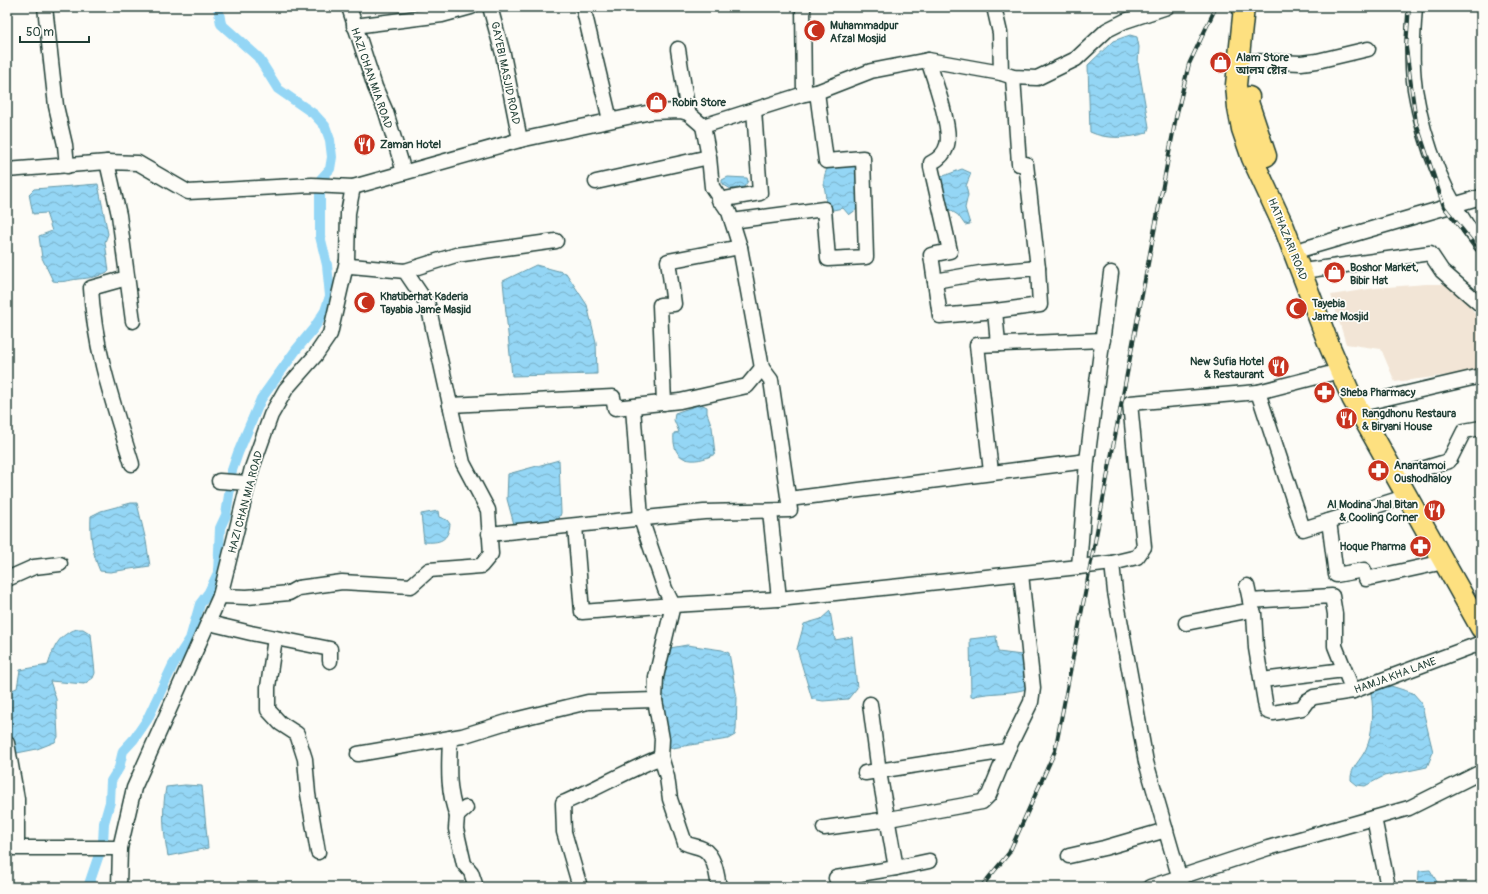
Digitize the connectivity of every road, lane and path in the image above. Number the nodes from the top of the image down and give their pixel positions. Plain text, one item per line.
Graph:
1 (349, 7) edge
2 (471, 7) edge
3 (490, 7) edge
4 (803, 7) edge
5 (994, 7) edge
6 (1167, 7) edge
7 (1244, 7) edge
8 (1254, 7) edge
9 (1415, 7) edge
10 (45, 9) edge
11 (1146, 10) edge
12 (584, 11) dead end
13 (354, 26) junction
14 (678, 49) dead end
15 (1368, 49) dead end
16 (928, 60) junction
17 (1251, 60) junction
18 (1007, 75) junction
19 (811, 93) junction
20 (754, 110) junction
21 (688, 113) junction
22 (610, 120) junction
23 (702, 126) junction
24 (520, 140) junction
25 (709, 157) junction
26 (107, 162) junction
27 (67, 166) junction
28 (7, 170) edge
29 (404, 172) junction
30 (596, 182) dead end
31 (352, 187) junction
32 (1481, 197) edge
33 (719, 200) junction
34 (1453, 204) junction
35 (732, 221) junction
36 (556, 241) dead end
37 (1481, 245) edge
38 (740, 247) junction
39 (1303, 249) junction
40 (347, 261) junction
41 (1038, 268) junction
42 (1310, 270) junction
43 (405, 271) junction
44 (1111, 272) dead end
45 (126, 278) junction
46 (936, 280) junction
47 (1481, 305) edge
48 (995, 310) junction
49 (133, 321) dead end
50 (1103, 340) junction
51 (998, 344) junction
52 (762, 368) junction
53 (1340, 371) junction
54 (1481, 376) edge
55 (1258, 392) junction
56 (664, 403) junction
57 (1365, 403) junction
58 (450, 405) junction
59 (633, 407) junction
60 (1481, 428) edge
61 (1087, 460) junction
62 (132, 464) dead end
63 (991, 472) junction
64 (1404, 474) junction
65 (219, 481) dead end
66 (248, 483) junction
67 (1408, 496) junction
68 (789, 499) junction
69 (770, 511) junction
70 (641, 519) junction
71 (1329, 521) junction
72 (575, 526) junction
73 (489, 534) junction
74 (1444, 562) junction
75 (1112, 563) junction
76 (60, 564) dead end
77 (1079, 567) junction
78 (1020, 574) junction
79 (7, 578) edge
80 (1247, 586) dead end
81 (220, 596) junction
82 (779, 599) junction
83 (673, 606) junction
84 (1251, 606) junction
85 (1481, 611) edge
86 (209, 623) junction
87 (1186, 623) dead end
88 (1481, 628) edge
89 (275, 638) junction
90 (1481, 644) edge
91 (330, 661) dead end
92 (1344, 670) junction
93 (1262, 680) junction
94 (1353, 691) junction
95 (655, 700) junction
96 (870, 704) dead end
97 (450, 738) junction
98 (7, 743) edge
99 (1007, 751) junction
100 (358, 754) dead end
101 (661, 756) junction
102 (879, 772) junction
103 (1481, 772) edge
104 (865, 773) dead end
105 (1374, 818) junction
106 (889, 819) junction
107 (824, 828) dead end
108 (1166, 830) junction
109 (12, 848) edge
110 (120, 848) junction
111 (318, 852) dead end
112 (1069, 856) dead end
113 (930, 861) dead end
114 (896, 868) junction
115 (836, 878) dead end
116 (1181, 883) edge
117 (119, 887) edge
118 (476, 887) edge
119 (580, 887) edge
120 (719, 887) edge
121 (1150, 887) edge
122 (1388, 887) edge

1 - 13 street, HAZI CHAN MIA ROAD
2 - 13 street
3 - 24 street, GAYEBI MASJID ROAD
4 - 19 street
5 - 18 street
6 - 11 street
7 - 53 highway, HATHAZARI ROAD
8 - 17 highway, HATHAZARI ROAD
9 - 34 street
10 - 27 street
11 - 18 street
12 - 22 street
13 - 29 street, HAZI CHAN MIA ROAD
14 - 21 street
15 - 17 street
16 - 18 street
16 - 19 street
16 - 46 street
17 - 39 highway, HATHAZARI ROAD
18 - 41 street
19 - 20 street
19 - 35 street
20 - 23 street
20 - 33 street
21 - 22 street
21 - 23 street
22 - 24 street
23 - 25 street
24 - 29 street
25 - 30 street
25 - 33 street
26 - 27 street
26 - 31 street
26 - 45 street
27 - 28 street
29 - 31 street
31 - 40 street, HAZI CHAN MIA ROAD
32 - 34 street
33 - 35 street
34 - 37 street
34 - 39 street
35 - 38 street
36 - 43 street
38 - 52 street
38 - 56 street
39 - 42 highway, HATHAZARI ROAD
40 - 43 street
40 - 66 street, HAZI CHAN MIA ROAD
41 - 46 street
41 - 48 street
42 - 47 street
42 - 57 highway, HATHAZARI ROAD
43 - 58 street
44 - 50 street
45 - 49 street
45 - 62 street
46 - 48 street
48 - 51 street
50 - 51 street
50 - 61 street
51 - 63 street
52 - 56 street
52 - 68 street
53 - 55 street
53 - 67 highway, HATHAZARI ROAD
54 - 57 street
55 - 71 street
55 - 75 street
56 - 59 street
57 - 64 highway, HATHAZARI ROAD
58 - 59 street
58 - 73 street
59 - 70 street
60 - 64 street
61 - 63 street
61 - 77 street
63 - 68 street
64 - 85 highway, HATHAZARI ROAD
65 - 66 street
66 - 81 street, HAZI CHAN MIA ROAD
67 - 71 street
67 - 74 highway, HATHAZARI ROAD
68 - 69 street
69 - 70 street
69 - 82 street
70 - 72 street
70 - 83 street
71 - 74 street
72 - 73 street
72 - 83 street
73 - 81 street
74 - 88 highway, HATHAZARI ROAD
75 - 77 street
75 - 108 street
76 - 79 street
77 - 78 street
78 - 82 street
78 - 99 street
80 - 84 street, HAMJA KHA LANE
81 - 86 street, HAZI CHAN MIA ROAD
82 - 83 street
83 - 95 street
84 - 87 street
84 - 92 street
84 - 93 street, HAMJA KHA LANE
86 - 89 street
86 - 110 street, HAZI CHAN MIA ROAD
89 - 91 street
89 - 111 street
90 - 94 street, HAMJA KHA LANE
92 - 93 street
92 - 94 street
93 - 94 street, HAMJA KHA LANE
95 - 97 street
95 - 101 street
96 - 102 street
97 - 100 street
97 - 118 street
98 - 109 street
99 - 102 street
99 - 106 street
101 - 119 street
101 - 120 street
102 - 104 street
102 - 106 street
103 - 105 street
105 - 116 street
105 - 122 street
106 - 107 street
106 - 114 street
108 - 112 street
108 - 116 street
109 - 110 street
110 - 117 street, HAZI CHAN MIA ROAD
113 - 114 street
114 - 115 street
116 - 121 street

